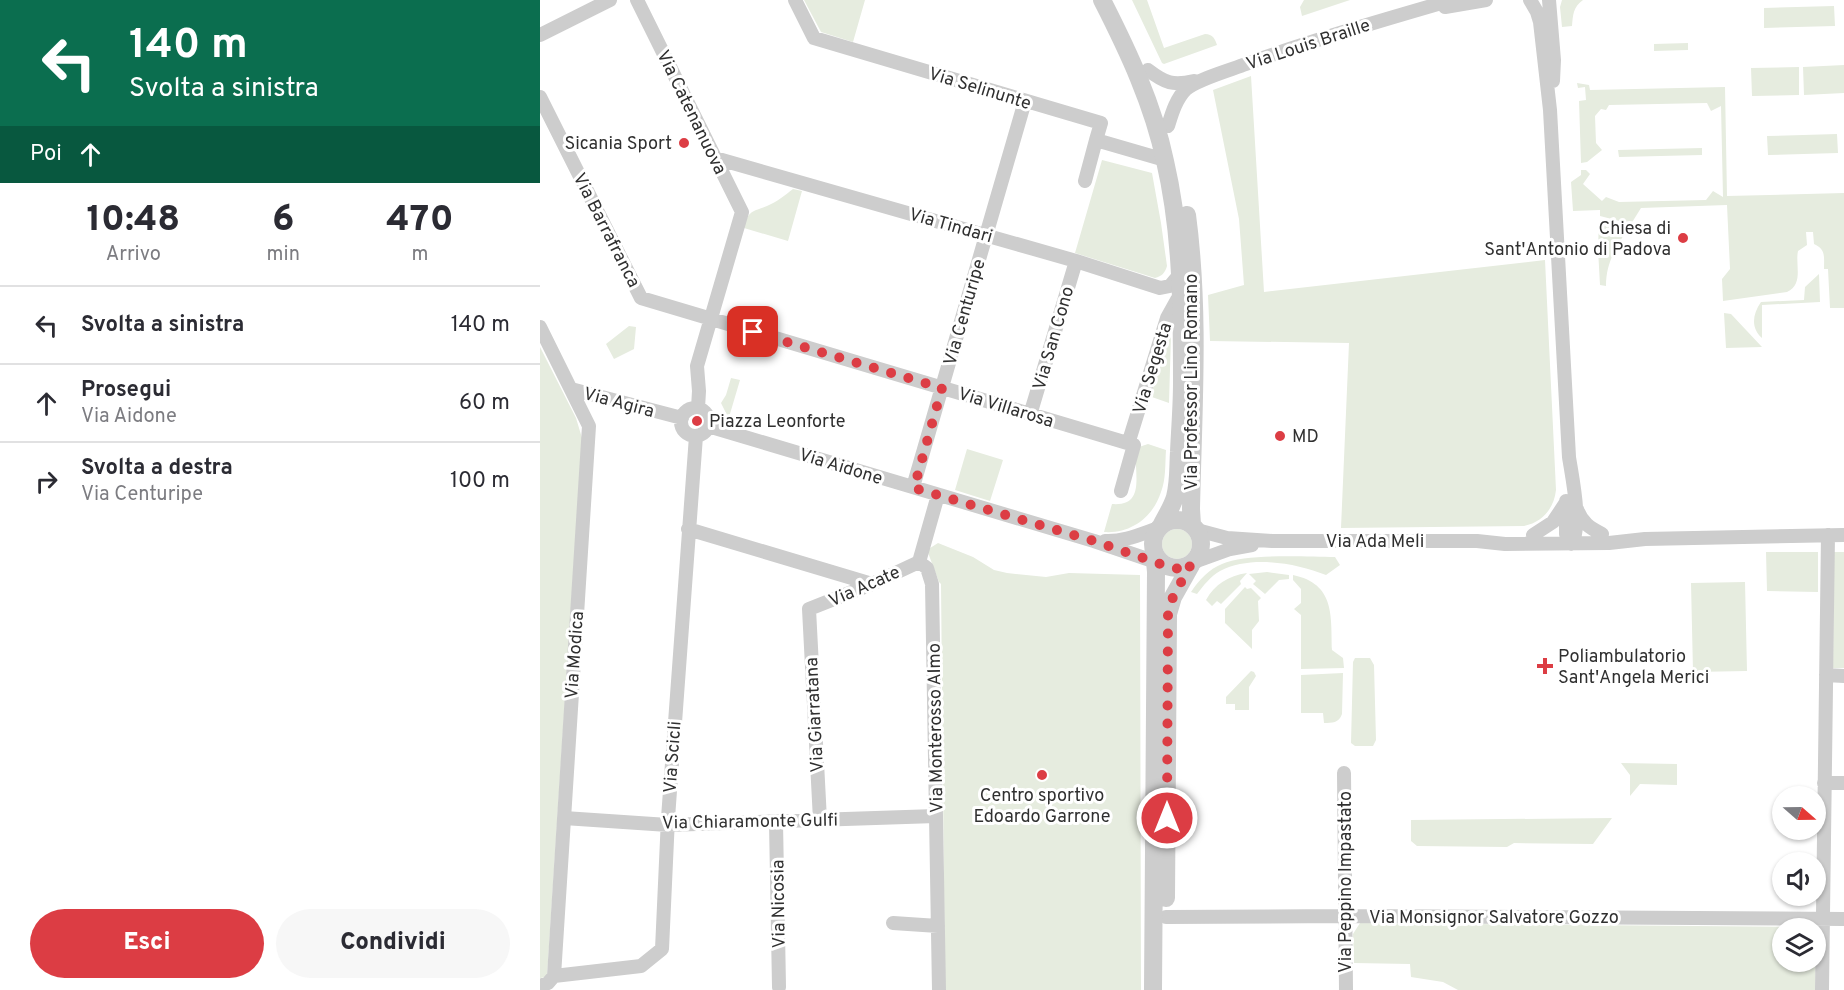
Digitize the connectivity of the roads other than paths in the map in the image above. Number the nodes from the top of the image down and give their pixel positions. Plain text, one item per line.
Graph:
1 (610, 0) edge
2 (637, 0) edge
3 (795, 0) edge
4 (1102, 0) edge
5 (1115, 0) edge
6 (1452, 0) edge
7 (1486, 0) edge
8 (1530, 0) edge
9 (1541, 0) edge
10 (1549, 0) edge
11 (1407, 13) junction
12 (540, 35) edge
13 (1148, 70) junction
14 (1211, 77) junction
15 (540, 97) edge
16 (1025, 101) junction
17 (1550, 110) junction
18 (1168, 126) junction
19 (1096, 140) junction
20 (715, 158) junction
21 (1165, 160) junction
22 (1085, 181) dead end
23 (986, 236) junction
24 (1076, 261) junction
25 (1180, 274) junction
26 (1181, 296) junction
27 (710, 319) junction
28 (540, 327) edge
29 (942, 388) junction
30 (571, 389) junction
31 (601, 397) junction
32 (699, 408) junction
33 (1030, 415) junction
34 (682, 418) junction
35 (589, 426) junction
36 (708, 426) junction
37 (696, 435) junction
38 (1128, 444) junction
39 (914, 488) junction
40 (1121, 491) dead end
41 (938, 495) junction
42 (1571, 504) junction
43 (1160, 527) junction
44 (1194, 527) junction
45 (688, 529) junction
46 (1602, 534) junction
47 (1533, 535) junction
48 (1827, 535) junction
49 (1844, 535) edge
50 (1571, 538) junction
51 (1645, 539) junction
52 (1094, 541) junction
53 (1272, 541) junction
54 (1477, 541) junction
55 (1158, 560) junction
56 (919, 562) junction
57 (1192, 563) junction
58 (872, 584) junction
59 (809, 609) joint
60 (1826, 675) junction
61 (1844, 675) edge
62 (1344, 773) dead end
63 (1824, 783) junction
64 (1844, 783) edge
65 (936, 816) junction
66 (564, 818) junction
67 (820, 820) junction
68 (776, 822) junction
69 (668, 825) junction
70 (1344, 916) junction
71 (1166, 917) junction
72 (1823, 918) edge
73 (1772, 920) edge
74 (1826, 920) edge
75 (1844, 920) edge
76 (893, 923) dead end
77 (938, 926) junction
78 (1822, 972) edge
79 (554, 976) junction
80 (540, 986) edge
81 (779, 987) dead end
82 (939, 990) edge
83 (1153, 990) edge
84 (1165, 990) edge
85 (1346, 990) edge
86 (1822, 990) edge

1 - 12 street
2 - 20 street, Via Catenanuova
3 - 16 street, Via Selinunte
4 - 21 street, Via Professor Lino Romano
5 - 13 street, Via Professor Lino Romano
6 - 11 street
7 - 11 street
8 - 9 street
8 - 17 street
10 - 17 street
11 - 14 street, Via Louis Braille
13 - 14 street
13 - 18 street, Via Professor Lino Romano
14 - 18 street
15 - 27 street, Via Barrafranca
16 - 19 street, Via Selinunte
16 - 23 street, Via Centuripe
17 - 42 street
18 - 44 street, Via Professor Lino Romano
19 - 21 street
19 - 22 street
20 - 23 street, Via Tindari
20 - 27 street, Via Catenanuova
21 - 25 street, Via Professor Lino Romano
23 - 24 street, Via Tindari
23 - 29 street, Via Centuripe
24 - 25 street, Via Tindari
24 - 33 street, Via San Cono
25 - 26 street, Via Professor Lino Romano
26 - 38 street, Via Segesta
26 - 43 street, Via Professor Lino Romano
27 - 29 street, Via Villarosa
27 - 32 street
28 - 30 street, Via Modica
29 - 33 street, Via Villarosa
29 - 39 street, Via Centuripe
30 - 31 street, Via Agira
30 - 35 street, Via Modica
31 - 34 street, Via Agira
31 - 35 street
32 - 34 street
32 - 36 street
33 - 38 street, Via Villarosa
34 - 37 street
35 - 66 street, Via Modica
36 - 37 street
36 - 39 street, Via Aidone
37 - 45 street, Via Scicli
38 - 40 street, Via Segesta
39 - 41 street, Via Aidone
41 - 52 street, Via Aidone
41 - 56 street
42 - 46 street
42 - 47 street
42 - 50 street
43 - 44 street
43 - 52 street
43 - 55 street
44 - 53 street
44 - 57 street
45 - 58 street
45 - 69 street, Via Scicli
46 - 50 street
46 - 51 street
47 - 50 street
47 - 54 street
48 - 49 street
48 - 51 street
48 - 60 street
50 - 51 street
50 - 54 street
52 - 55 street, Via Aidone
53 - 54 street, Via Ada Meli
53 - 57 street
55 - 57 street
55 - 83 street
56 - 58 street, Via Acate
56 - 65 street, Via Monterosso Almo
57 - 71 street
58 - 59 street, Via Acate
59 - 67 street, Via Giarratana
60 - 61 street
60 - 63 street
62 - 70 street, Via Peppino Impastato
63 - 64 street
63 - 72 street
65 - 67 street, Via Chiaramonte Gulfi
65 - 77 street, Via Monterosso Almo
66 - 69 street, Via Chiaramonte Gulfi
66 - 79 street, Via Modica
67 - 68 street, Via Chiaramonte Gulfi
68 - 69 street, Via Chiaramonte Gulfi
68 - 81 street, Via Nicosia
69 - 79 street, Via Scicli
70 - 71 street, Via Monsignor Salvatore Gozzo
70 - 73 street, Via Monsignor Salvatore Gozzo
70 - 85 street, Via Peppino Impastato
71 - 84 street
74 - 75 street, Via Monsignor Salvatore Gozzo
76 - 77 street
77 - 82 street, Via Monterosso Almo
78 - 86 street
79 - 80 street

